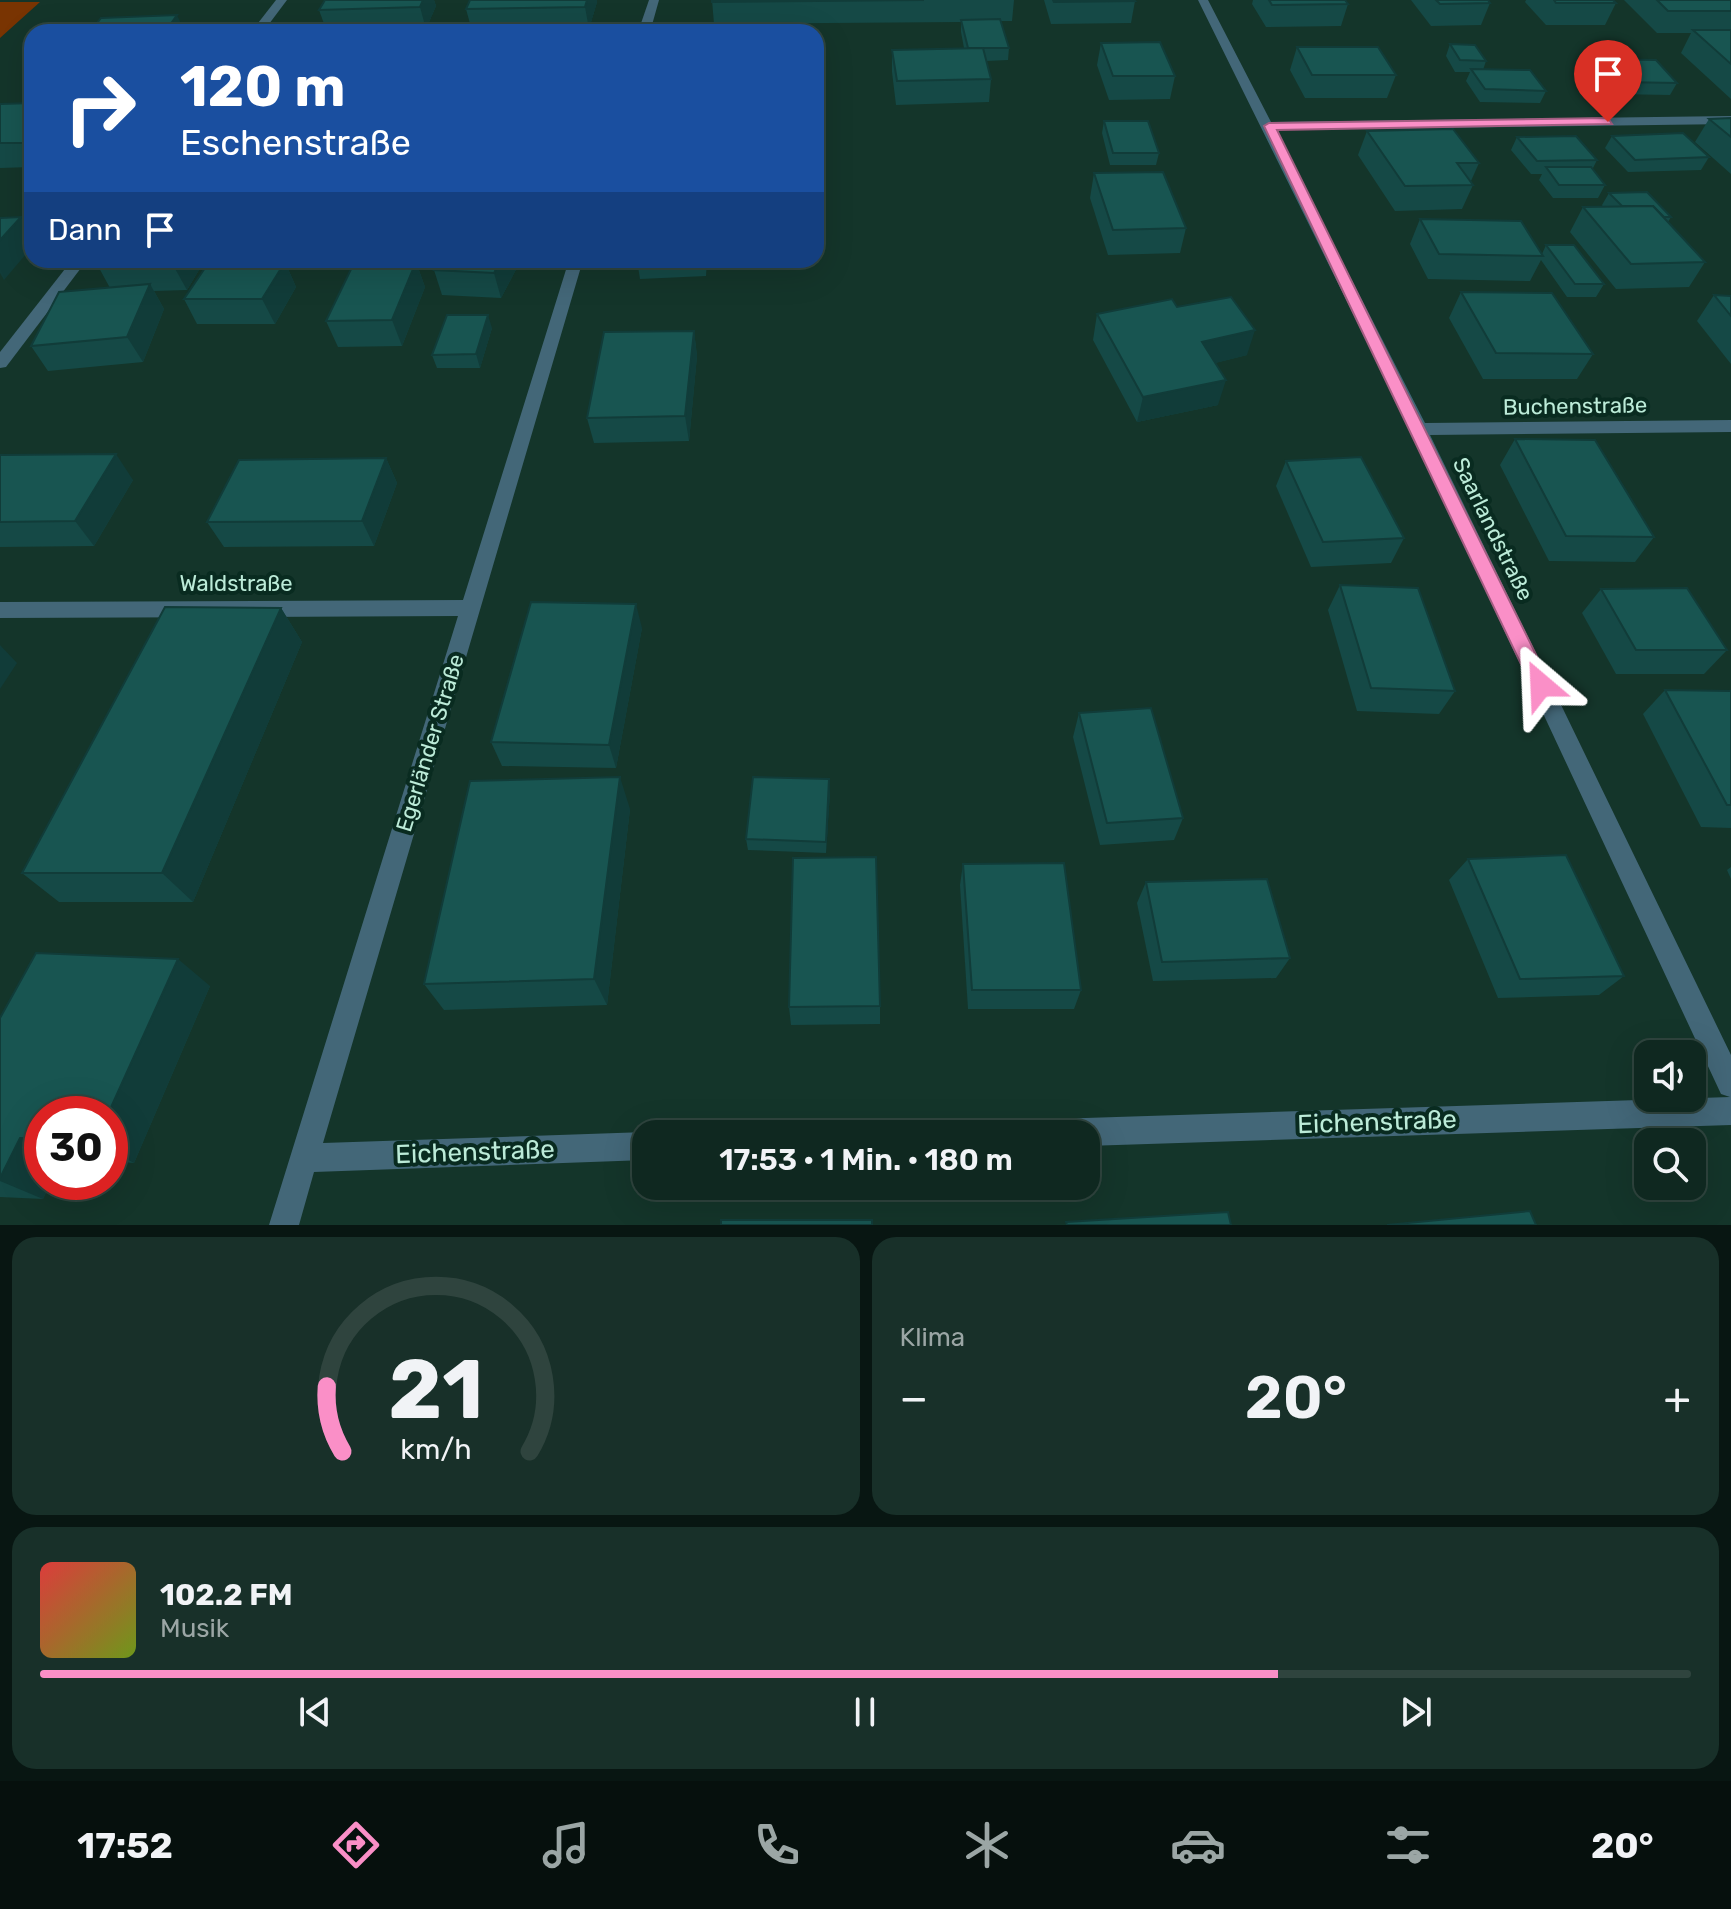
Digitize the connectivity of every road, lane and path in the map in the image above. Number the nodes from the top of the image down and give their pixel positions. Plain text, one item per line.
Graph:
1 (282, 0) edge
2 (654, 0) edge
3 (1203, 0) edge
4 (263, 24) edge
5 (646, 24) edge
6 (1731, 120) edge
7 (1269, 126) junction
8 (74, 268) edge
9 (574, 268) edge
10 (0, 363) edge
11 (1731, 426) edge
12 (1419, 429) junction
13 (471, 608) junction
14 (0, 610) edge
15 (1731, 1084) edge
16 (1731, 1111) edge
17 (1100, 1131) edge
18 (632, 1146) edge
19 (304, 1158) junction
20 (284, 1225) edge

1 - 4 street
2 - 5 street
3 - 7 street, Saarlandstraße
6 - 7 street
7 - 12 street, Saarlandstraße
8 - 10 street
9 - 13 street, Egerländer Straße
11 - 12 street, Buchenstraße
12 - 15 street, Saarlandstraße
13 - 14 street, Waldstraße
13 - 19 street, Egerländer Straße
16 - 17 street, Eichenstraße
18 - 19 street, Eichenstraße
19 - 20 street, Egerländer Straße

